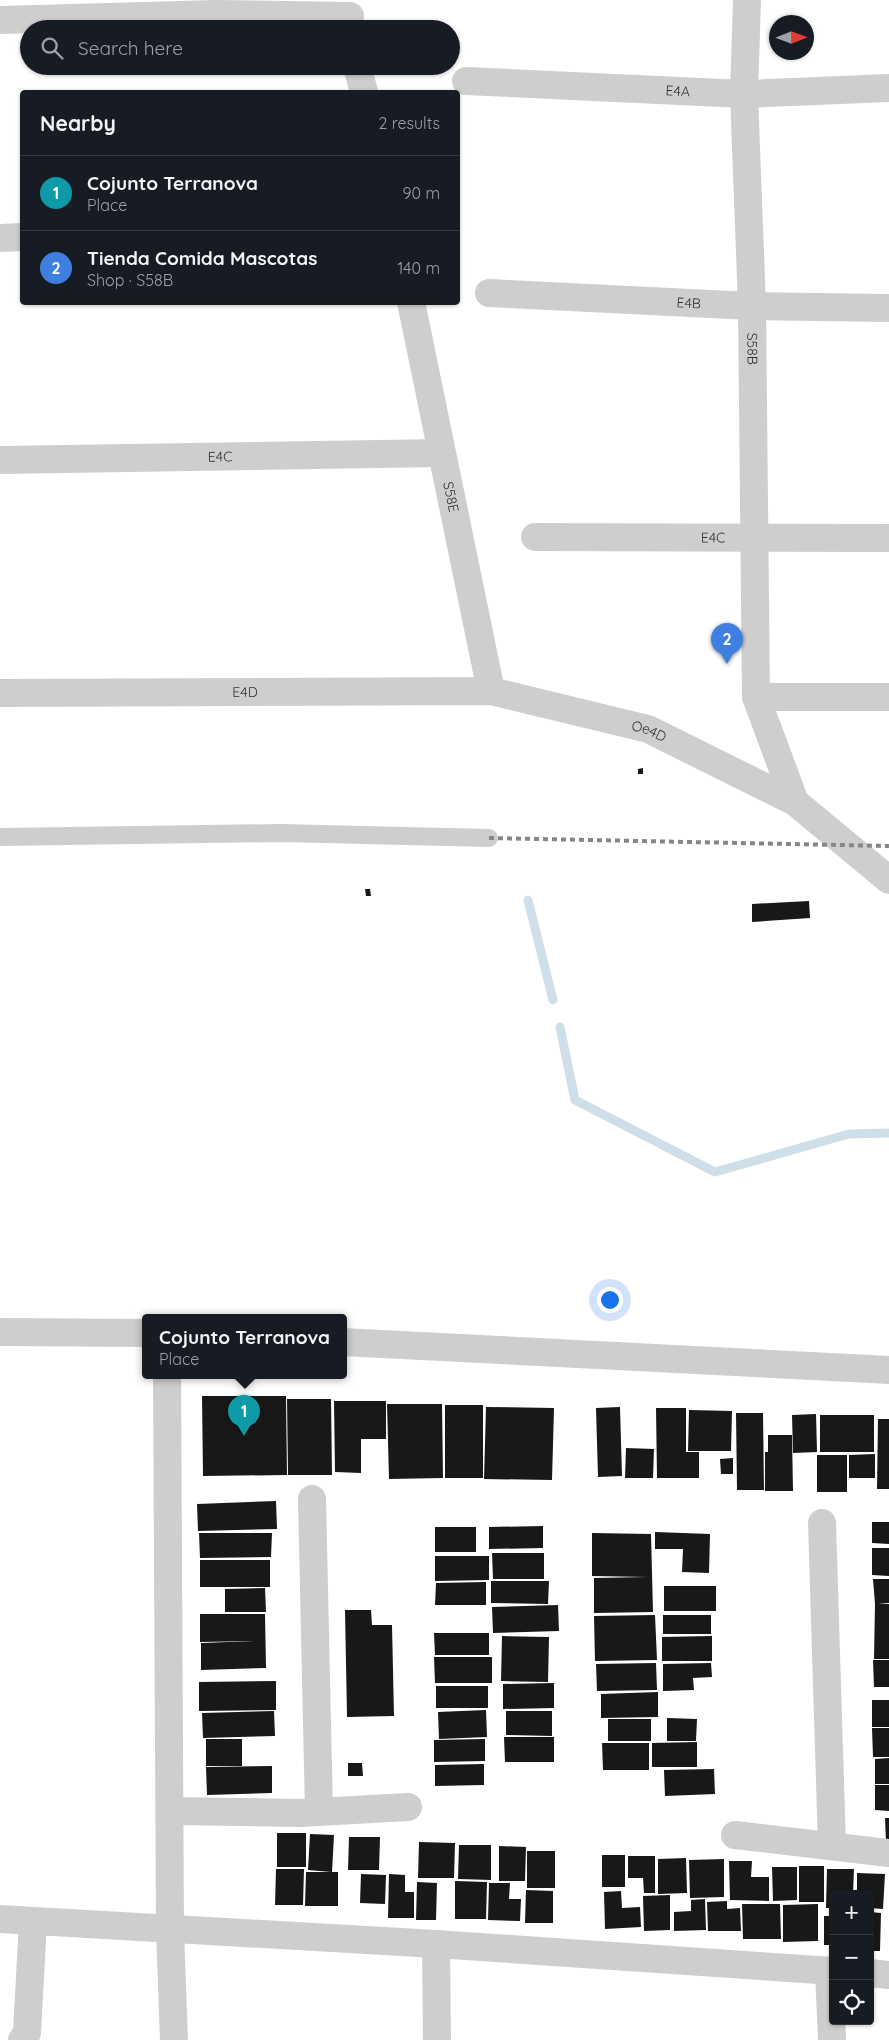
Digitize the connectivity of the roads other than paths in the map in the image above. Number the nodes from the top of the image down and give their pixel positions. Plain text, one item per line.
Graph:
1 (747, 0) edge
2 (215, 7) edge
3 (4, 13) edge
4 (350, 15) edge
5 (359, 75) edge
6 (466, 81) dead end
7 (889, 88) edge
8 (363, 90) edge
9 (744, 94) junction
10 (20, 237) edge
11 (0, 238) edge
12 (489, 294) dead end
13 (412, 305) edge
14 (752, 306) junction
15 (889, 308) edge
16 (441, 453) junction
17 (0, 460) edge
18 (754, 536) junction
19 (535, 537) dead end
20 (889, 538) edge
21 (491, 691) junction
22 (0, 693) edge
23 (756, 697) junction
24 (889, 698) edge
25 (795, 802) junction
26 (0, 837) edge
27 (489, 838) dead end
28 (889, 880) edge
29 (0, 1332) edge
30 (142, 1333) edge
31 (347, 1342) edge
32 (889, 1370) edge
33 (167, 1379) edge
34 (312, 1499) dead end
35 (822, 1523) dead end
36 (408, 1807) dead end
37 (170, 1810) junction
38 (319, 1812) junction
39 (735, 1835) dead end
40 (832, 1846) junction
41 (889, 1852) edge
42 (0, 1919) edge
43 (33, 1921) junction
44 (170, 1930) junction
45 (436, 1944) junction
46 (829, 1971) edge
47 (874, 1973) edge
48 (889, 1974) edge
49 (831, 1980) edge
50 (22, 2040) edge
51 (174, 2040) edge
52 (437, 2040) edge
53 (832, 2040) edge

1 - 9 street, S58B
2 - 3 street
2 - 4 street
5 - 8 street
6 - 9 street, E4A
7 - 9 street, E4A
9 - 14 street, S58B
10 - 11 street
12 - 14 street, E4B
13 - 16 street, S58E
14 - 15 street, E4B
14 - 18 street, S58B
16 - 17 street, E4C
16 - 21 street, S58E
18 - 19 street, E4C
18 - 20 street, E4C
18 - 23 street, S58B
21 - 22 street, E4D
21 - 25 street, Oe4D
23 - 24 street
23 - 25 street, S58B
25 - 28 street, Oe4D
26 - 27 lane
29 - 30 street
31 - 32 street
33 - 37 street
34 - 38 street
35 - 40 street
36 - 38 street
37 - 38 street
37 - 44 street
39 - 40 street
40 - 41 street
42 - 43 street
43 - 44 street
43 - 50 street
44 - 45 street
44 - 51 street
45 - 46 street
45 - 52 street
47 - 48 street
49 - 53 street

